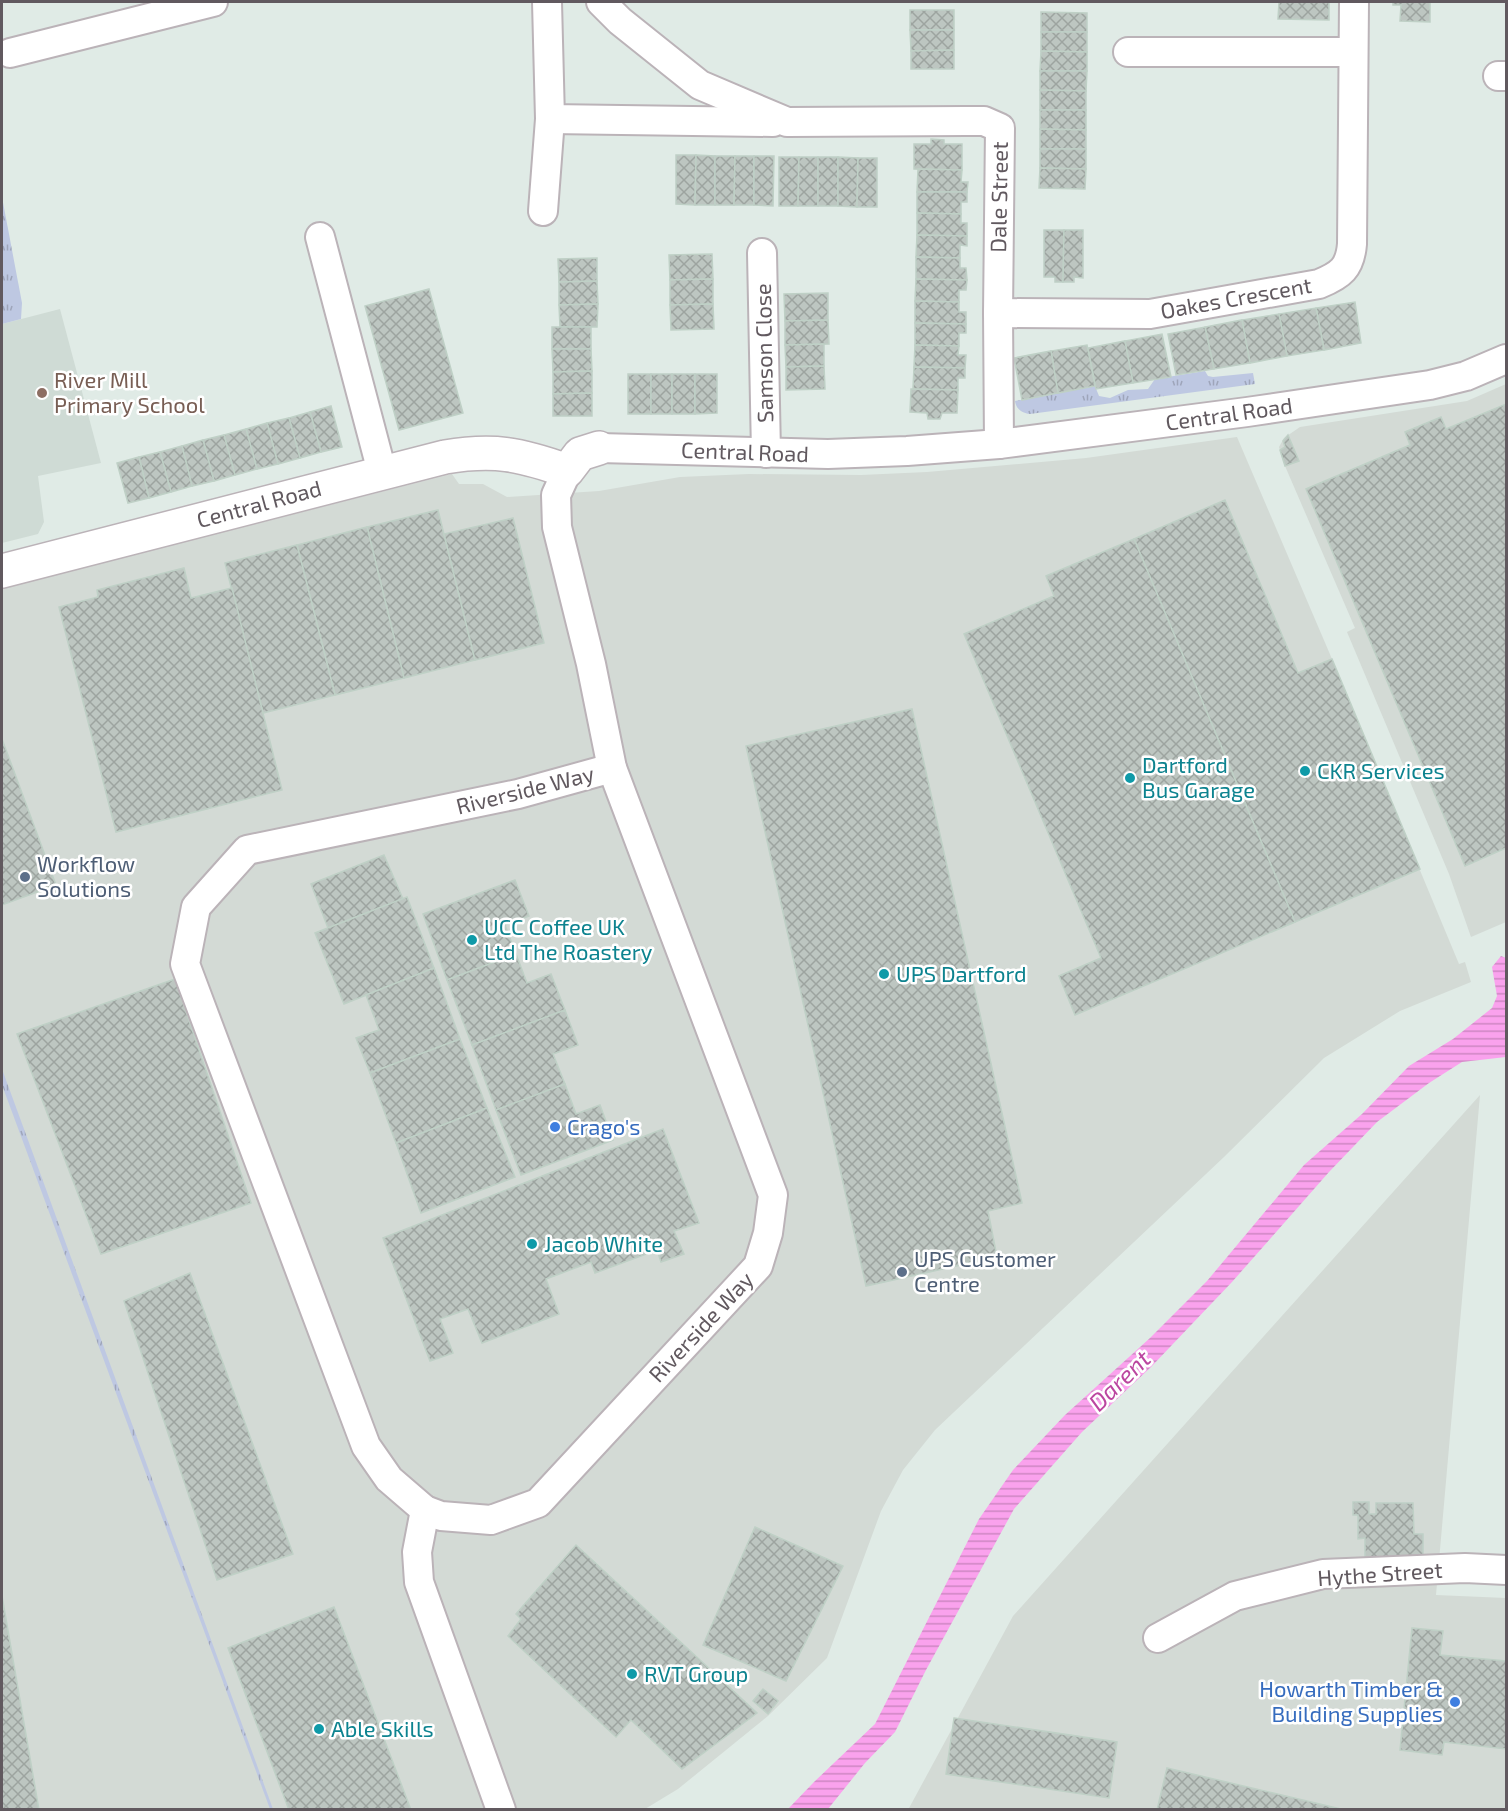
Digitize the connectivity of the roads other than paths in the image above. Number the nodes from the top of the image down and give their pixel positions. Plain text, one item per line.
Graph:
1 (213, 2) edge
2 (547, 2) edge
3 (601, 2) edge
4 (1354, 2) edge
5 (1128, 52) dead end
6 (1353, 52) junction
7 (10, 53) dead end
8 (550, 119) junction
9 (787, 122) junction
10 (543, 211) dead end
11 (320, 237) dead end
12 (762, 253) dead end
13 (998, 313) junction
14 (1506, 359) edge
15 (999, 444) junction
16 (599, 448) joint
17 (766, 453) junction
18 (567, 471) junction
19 (382, 472) junction
20 (2, 571) edge
21 (612, 768) junction
22 (425, 1510) junction
23 (1506, 1570) edge
24 (1158, 1638) dead end
25 (501, 1809) edge

1 - 7 street
2 - 8 street
3 - 9 street, Dale Street
4 - 6 street, Oakes Crescent
5 - 6 street
6 - 13 street, Oakes Crescent
8 - 9 street, Dale Street
8 - 10 street
9 - 13 street, Dale Street
11 - 19 street
12 - 17 street, Samson Close
13 - 15 street, Dale Street
14 - 15 street, Central Road
15 - 17 street, Central Road
16 - 17 street, Central Road
16 - 18 street, Central Road
18 - 19 street, Central Road
18 - 21 street
19 - 20 street, Central Road
21 - 22 street, Riverside Way
21 - 22 street, Riverside Way
22 - 25 street
23 - 24 street, Hythe Street

